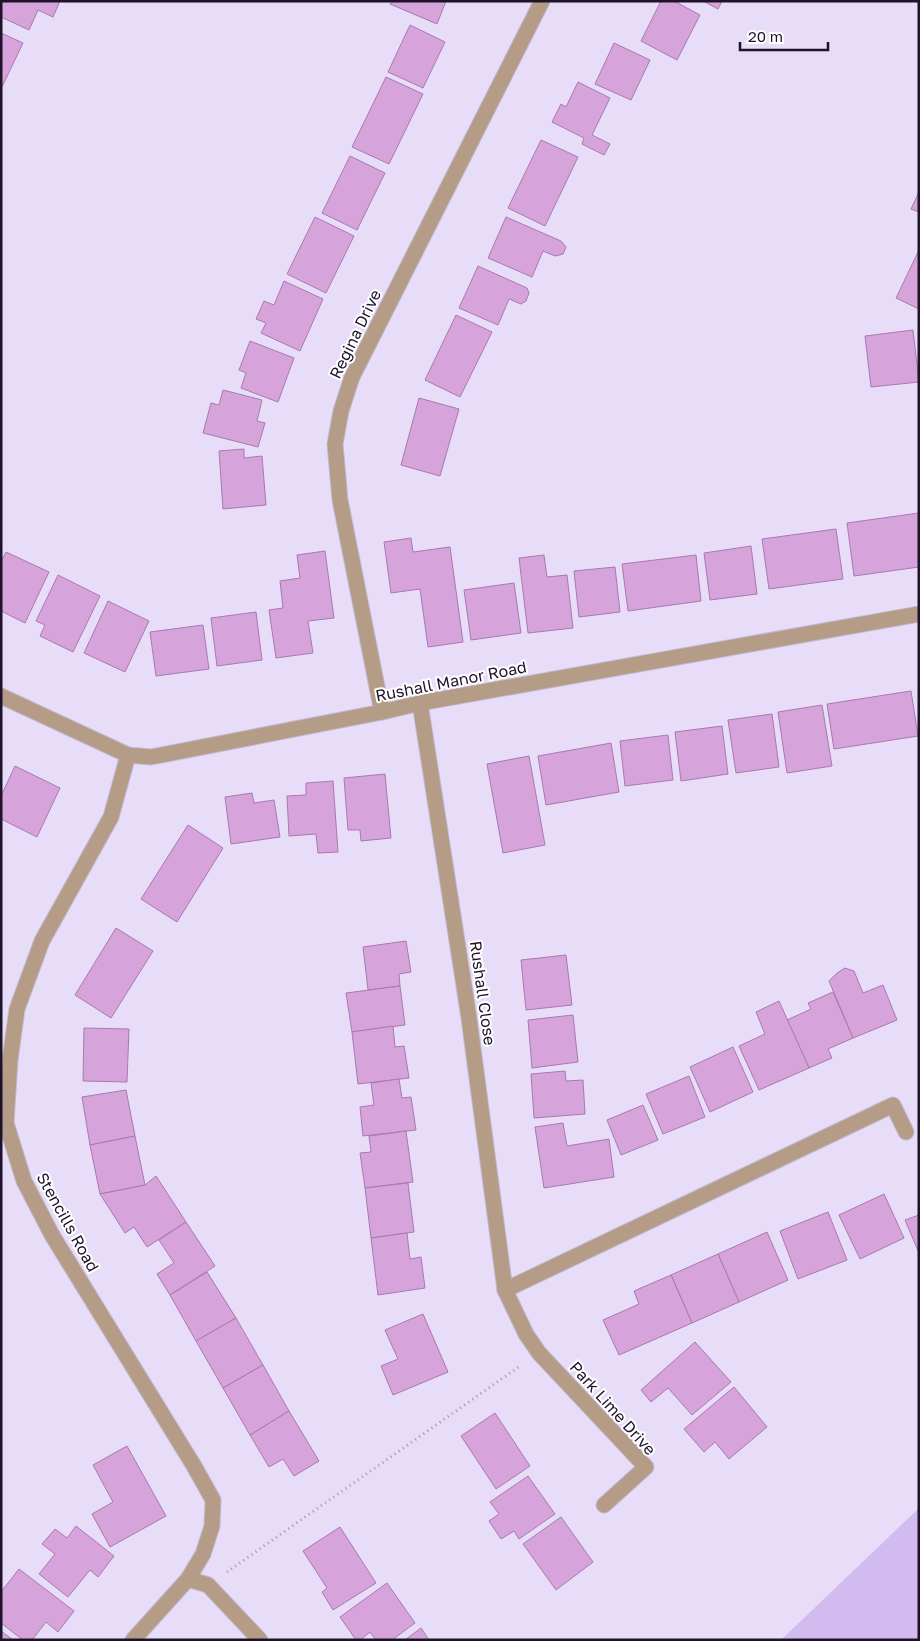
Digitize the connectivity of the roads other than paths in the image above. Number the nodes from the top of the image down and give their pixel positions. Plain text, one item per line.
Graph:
1 (542, 1) edge
2 (919, 614) edge
3 (1, 696) edge
4 (420, 703) junction
5 (382, 712) junction
6 (128, 756) junction
7 (4, 1124) edge
8 (906, 1132) dead end
9 (505, 1290) junction
10 (539, 1353) joint
11 (604, 1505) dead end
12 (188, 1579) junction
13 (133, 1640) edge
14 (260, 1640) edge

1 - 5 street, Regina Drive
2 - 4 street, Rushall Manor Road
3 - 6 street, Rushall Manor Road
4 - 5 street, Rushall Manor Road
4 - 9 street, Rushall Close
5 - 6 street, Rushall Manor Road
6 - 7 street, Stencills Road
7 - 12 street, Stencills Road
8 - 9 street
9 - 10 street, Rushall Close
10 - 11 street, Park Lime Drive
12 - 13 street, Stencills Road
12 - 14 street

